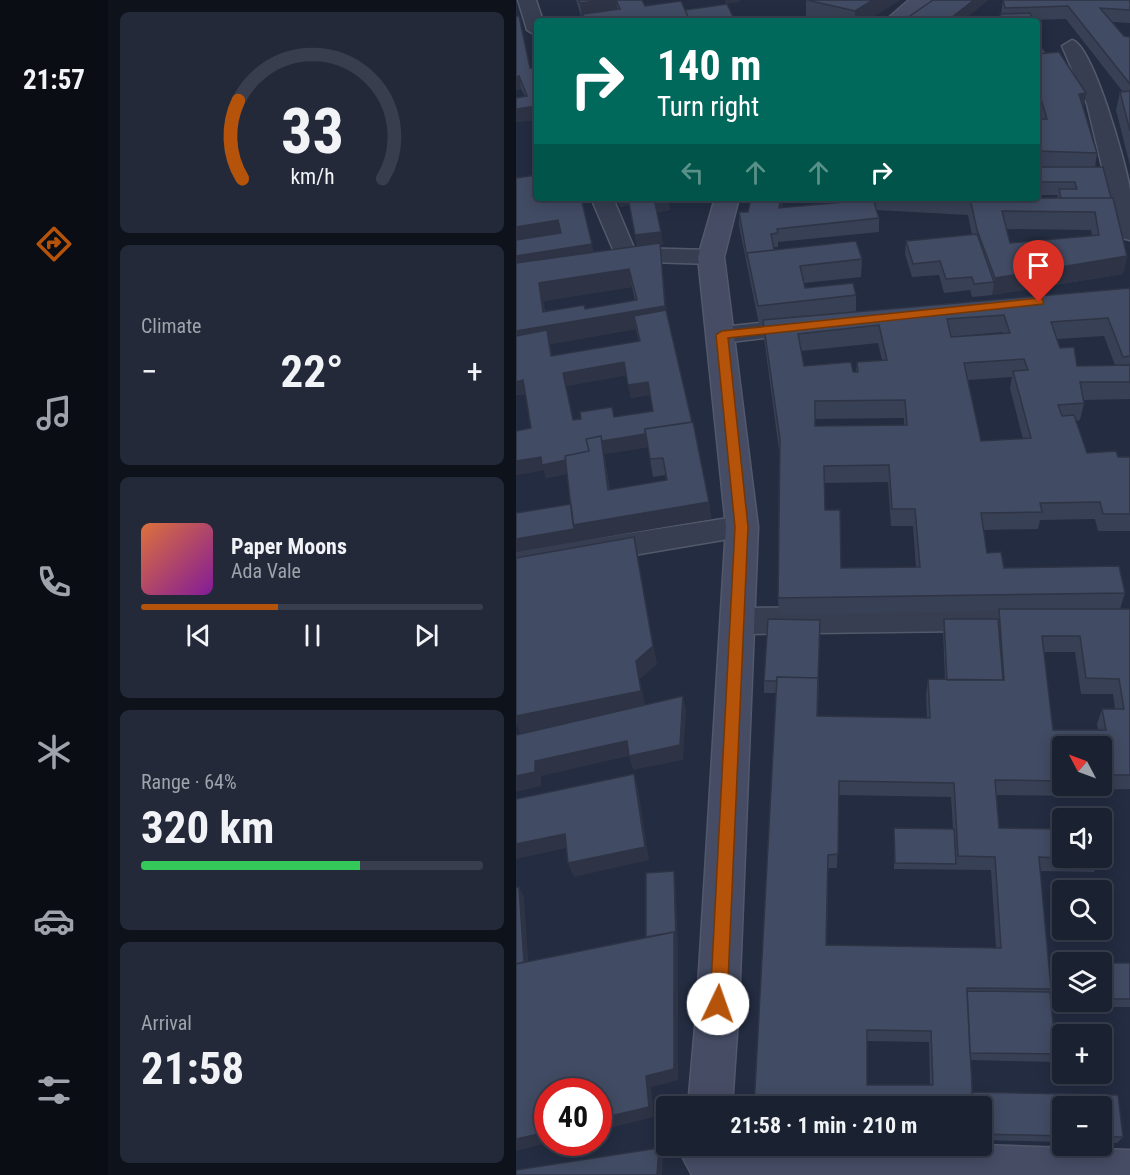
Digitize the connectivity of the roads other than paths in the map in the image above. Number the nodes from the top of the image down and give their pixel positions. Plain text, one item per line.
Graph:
1 (527, 0) edge
2 (922, 0) edge
3 (900, 18) edge
4 (534, 21) edge
5 (1072, 46) dead end
6 (604, 201) edge
7 (726, 201) edge
8 (1130, 233) edge
9 (711, 257) junction
10 (827, 324) edge
11 (722, 335) junction
12 (742, 527) junction
13 (516, 563) edge
14 (1071, 618) edge
15 (739, 621) junction
16 (711, 1096) edge
17 (706, 1160) edge
18 (1130, 1173) edge

1 - 4 street
2 - 3 street
5 - 8 street
6 - 9 street
7 - 9 street
9 - 11 street
10 - 11 street
11 - 12 street
12 - 13 street
12 - 15 street
14 - 15 street
15 - 16 street
17 - 18 street

